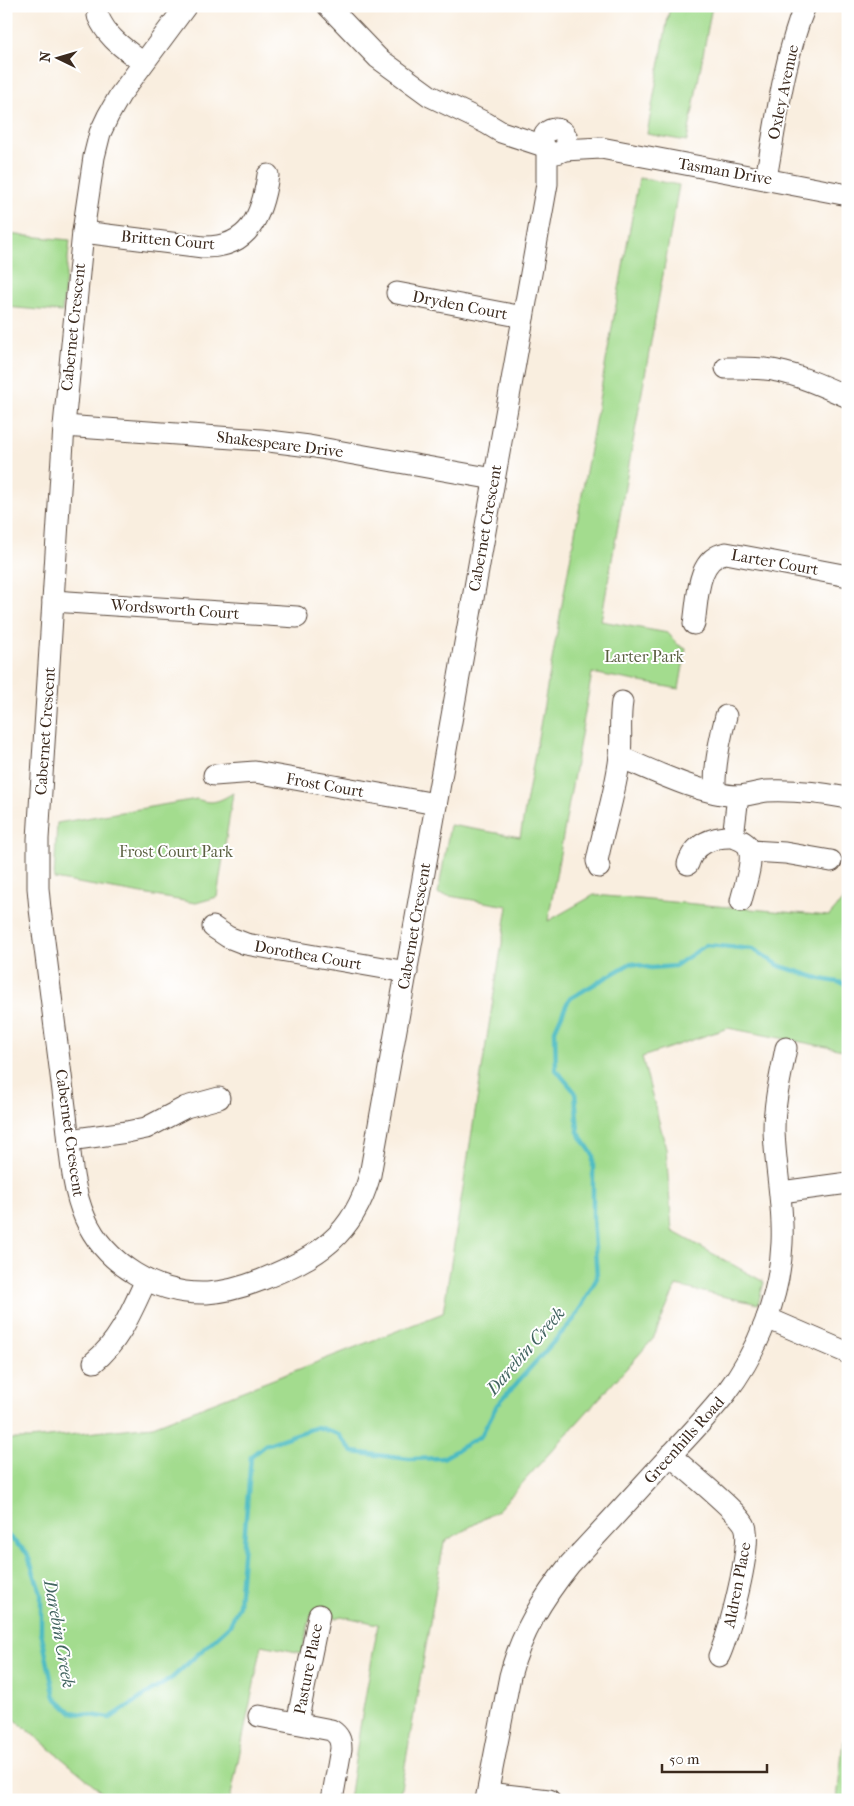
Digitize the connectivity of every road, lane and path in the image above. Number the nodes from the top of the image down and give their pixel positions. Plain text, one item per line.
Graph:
1 (186, 6) edge
2 (328, 6) edge
3 (805, 6) edge
4 (98, 16) dead end
5 (143, 63) junction
6 (555, 144) junction
7 (268, 176) dead end
8 (766, 178) junction
9 (848, 195) edge
10 (83, 232) junction
11 (397, 293) dead end
12 (524, 316) junction
13 (726, 368) dead end
14 (848, 397) edge
15 (64, 426) junction
16 (494, 479) junction
17 (848, 576) edge
18 (53, 601) junction
19 (297, 617) dead end
20 (694, 624) dead end
21 (622, 702) dead end
22 (726, 716) dead end
23 (620, 757) junction
24 (214, 776) dead end
25 (715, 792) junction
26 (738, 796) junction
27 (848, 798) edge
28 (436, 804) junction
29 (733, 837) junction
30 (750, 851) junction
31 (831, 861) dead end
32 (688, 864) dead end
33 (599, 867) dead end
34 (741, 901) dead end
35 (214, 927) dead end
36 (407, 972) junction
37 (786, 1048) dead end
38 (219, 1098) dead end
39 (69, 1140) junction
40 (848, 1183) edge
41 (781, 1192) junction
42 (146, 1280) junction
43 (767, 1318) junction
44 (848, 1353) edge
45 (94, 1362) dead end
46 (670, 1456) junction
47 (319, 1615) dead end
48 (719, 1656) dead end
49 (259, 1716) dead end
50 (298, 1724) junction
51 (487, 1796) edge
52 (332, 1800) edge
53 (549, 1800) edge

1 - 5 street, Cabernet Crescent
2 - 6 street, Tasman Drive
3 - 8 street, Oxley Avenue
4 - 5 street
5 - 10 street, Cabernet Crescent
6 - 8 street, Tasman Drive
6 - 12 street, Cabernet Crescent
7 - 10 street, Britten Court
8 - 9 street, Tasman Drive
10 - 15 street, Cabernet Crescent
11 - 12 street, Dryden Court
12 - 16 street, Cabernet Crescent
13 - 14 street
15 - 16 street, Shakespeare Drive
15 - 18 street, Cabernet Crescent
16 - 28 street, Cabernet Crescent
17 - 20 street, Larter Court
18 - 19 street, Wordsworth Court
18 - 39 street, Cabernet Crescent
21 - 23 street
22 - 25 street
23 - 25 street
23 - 33 street
24 - 28 street, Frost Court
25 - 26 street
26 - 27 street
26 - 29 street
28 - 36 street, Cabernet Crescent
29 - 30 street
29 - 32 street
30 - 31 street
30 - 34 street
35 - 36 street, Dorothea Court
36 - 42 street, Cabernet Crescent
37 - 41 street, Greenhills Road
38 - 39 street
39 - 42 street, Cabernet Crescent
40 - 41 street
41 - 43 street, Greenhills Road
42 - 45 street
43 - 44 street
43 - 46 street, Greenhills Road
46 - 48 street, Aldren Place
46 - 51 street, Greenhills Road
47 - 50 street, Pasture Place
49 - 50 street
50 - 52 street
51 - 53 street

